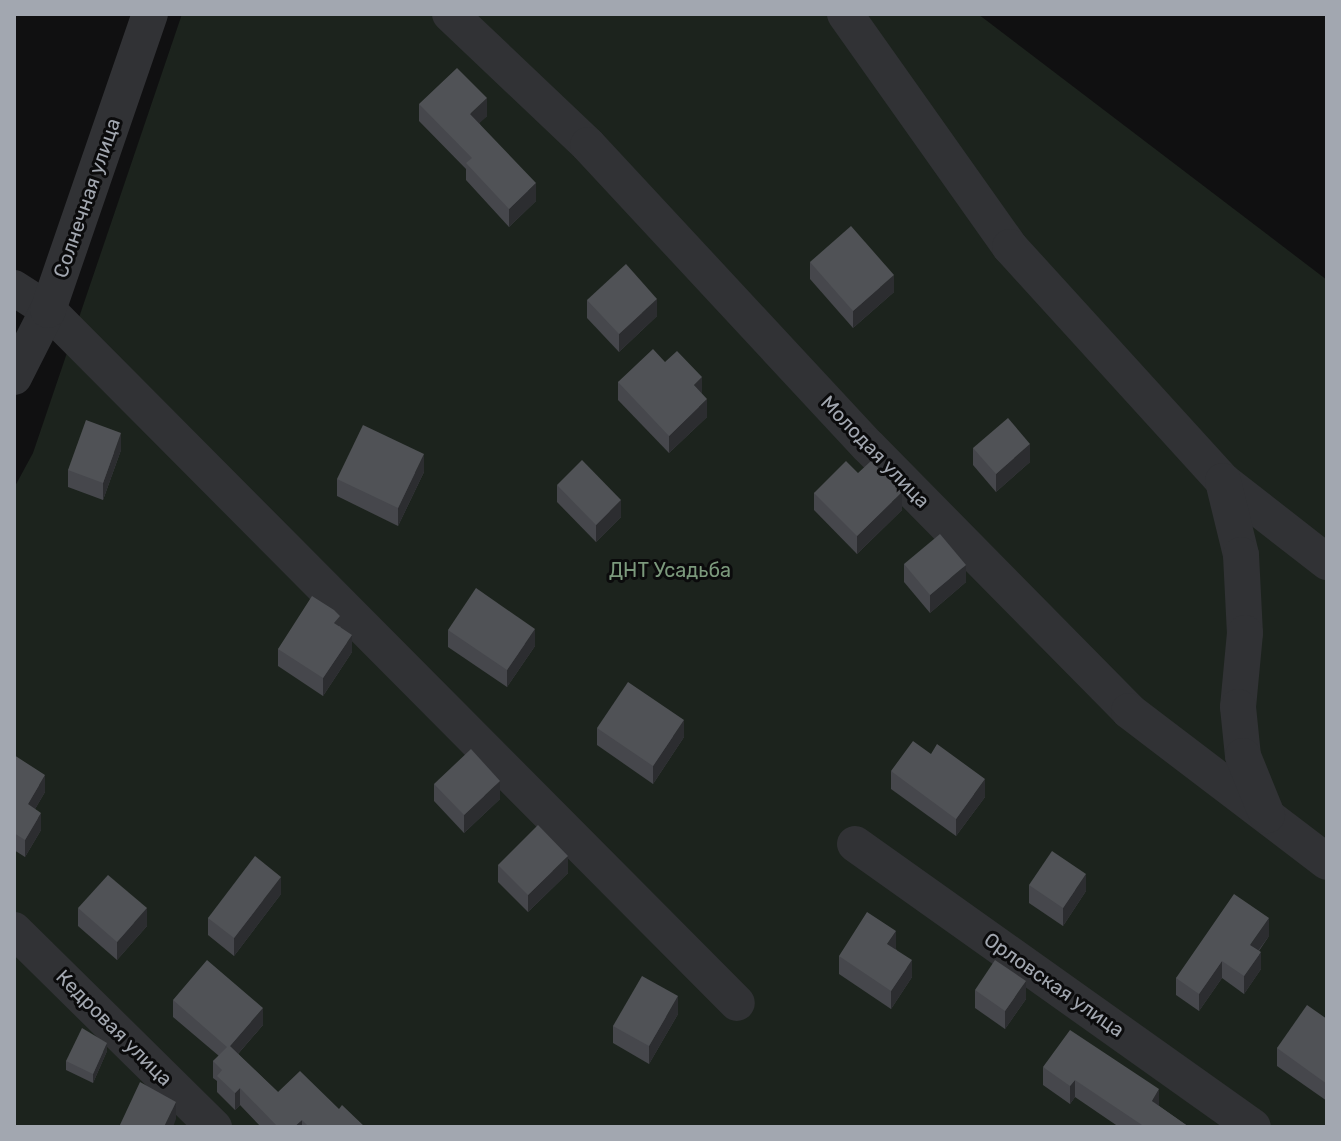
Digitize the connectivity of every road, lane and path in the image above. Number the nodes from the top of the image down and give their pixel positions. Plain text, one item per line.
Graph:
1 (450, 14) edge
2 (845, 14) edge
3 (144, 17) edge
4 (14, 288) edge
5 (48, 310) junction
6 (14, 377) edge
7 (1223, 481) junction
8 (1327, 562) edge
9 (1267, 816) junction
10 (855, 844) dead end
11 (1327, 862) edge
12 (14, 930) edge
13 (737, 1003) dead end
14 (214, 1127) edge
15 (1253, 1127) edge

1 - 9 street, Молодая улица
2 - 7 street
3 - 5 street, Солнечная улица
4 - 5 street
5 - 6 street, Солнечная улица
5 - 13 street
7 - 8 street
7 - 9 street
9 - 11 street, Молодая улица
10 - 15 street, Орловская улица
12 - 14 street, Кедровая улица

